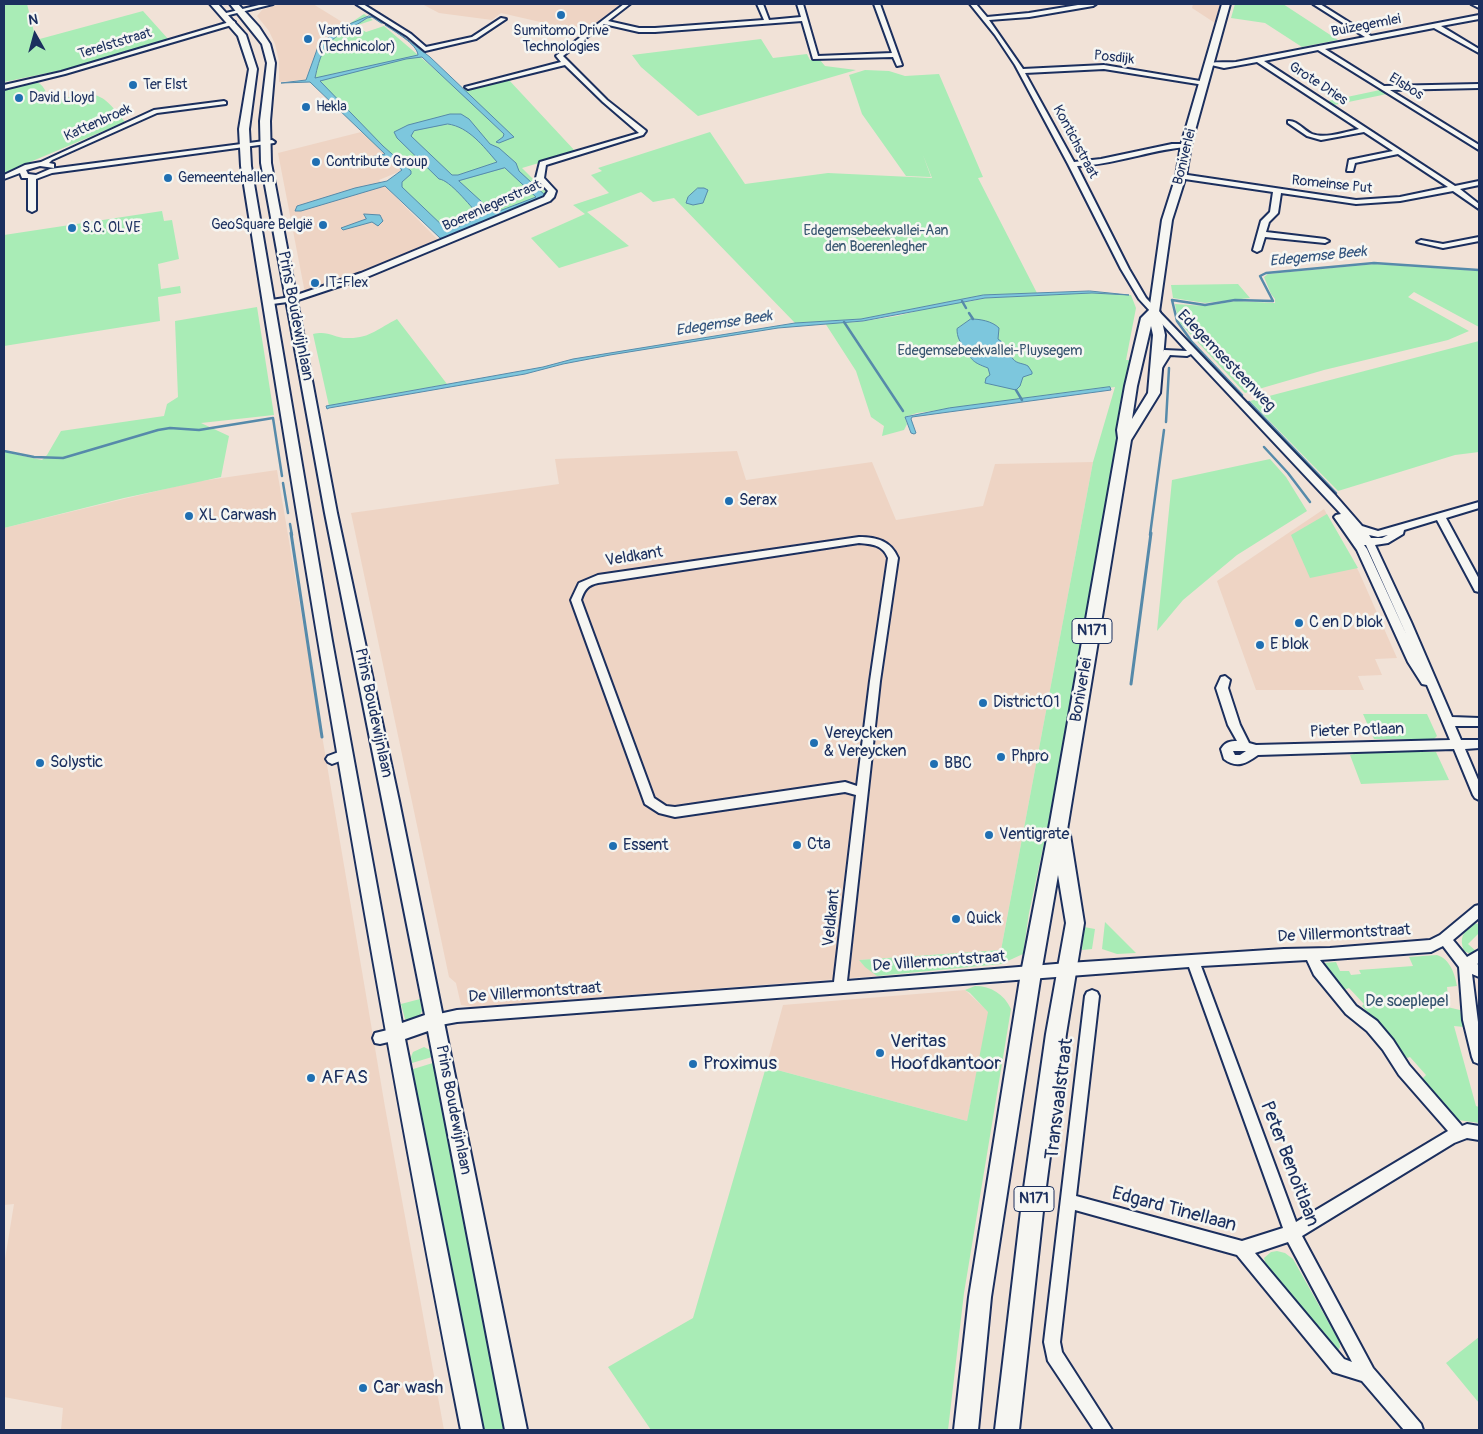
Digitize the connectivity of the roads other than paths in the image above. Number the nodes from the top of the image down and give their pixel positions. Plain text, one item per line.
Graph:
1 (214, 4) edge
2 (256, 4) edge
3 (270, 4) edge
4 (359, 4) edge
5 (627, 4) edge
6 (760, 4) edge
7 (800, 4) edge
8 (876, 4) edge
9 (973, 4) edge
10 (1093, 4) edge
11 (1226, 4) edge
12 (1316, 4) edge
13 (1474, 4) edge
14 (1479, 6) edge
15 (238, 7) edge
16 (224, 13) junction
17 (1479, 17) edge
18 (503, 18) dead end
19 (986, 18) junction
20 (803, 19) junction
21 (767, 21) junction
22 (603, 22) junction
23 (233, 23) junction
24 (1434, 26) junction
25 (1370, 38) junction
26 (1318, 48) junction
27 (1479, 51) edge
28 (895, 55) junction
29 (1257, 59) junction
30 (1211, 61) junction
31 (565, 63) junction
32 (899, 65) dead end
33 (1020, 71) junction
34 (1204, 83) junction
35 (4, 86) edge
36 (1468, 86) junction
37 (1479, 86) edge
38 (468, 87) dead end
39 (1383, 88) junction
40 (1479, 94) edge
41 (224, 103) dead end
42 (1290, 122) dead end
43 (1366, 130) junction
44 (268, 143) junction
45 (1186, 145) junction
46 (240, 146) junction
47 (1479, 148) edge
48 (1399, 152) junction
49 (44, 164) junction
50 (1072, 164) junction
51 (1350, 169) dead end
52 (23, 171) junction
53 (50, 171) junction
54 (1181, 176) junction
55 (4, 177) edge
56 (32, 177) junction
57 (1479, 183) edge
58 (1454, 188) junction
59 (1277, 192) junction
60 (1479, 207) edge
61 (32, 210) dead end
62 (1262, 234) junction
63 (1479, 239) edge
64 (1325, 241) dead end
65 (1421, 242) dead end
66 (1257, 250) dead end
67 (1158, 284) junction
68 (1135, 287) junction
69 (292, 299) junction
70 (268, 303) junction
71 (1151, 315) junction
72 (1186, 353) junction
73 (1157, 369) junction
74 (1125, 438) junction
75 (1479, 505) edge
76 (1336, 507) junction
77 (1438, 516) junction
78 (1405, 527) junction
79 (1355, 531) junction
80 (1370, 542) junction
81 (1479, 588) edge
82 (1225, 680) dead end
83 (1435, 691) junction
84 (1448, 721) junction
85 (1479, 722) edge
86 (1234, 725) junction
87 (1479, 744) edge
88 (1459, 745) junction
89 (1250, 748) junction
90 (862, 792) junction
91 (1479, 795) edge
92 (1059, 823) junction
93 (1479, 910) edge
94 (1446, 939) junction
95 (1310, 954) junction
96 (1479, 956) edge
97 (1193, 961) junction
98 (1465, 965) junction
99 (1068, 969) junction
100 (1479, 971) edge
101 (1031, 972) junction
102 (840, 987) junction
103 (1092, 996) dead end
104 (435, 1020) junction
105 (388, 1036) junction
106 (1479, 1056) edge
107 (1479, 1133) edge
108 (1459, 1134) junction
109 (1068, 1201) junction
110 (1292, 1233) junction
111 (1242, 1249) junction
112 (1367, 1374) junction
113 (472, 1430) edge
114 (516, 1430) edge
115 (966, 1430) edge
116 (1007, 1430) edge
117 (1104, 1430) edge
118 (1415, 1430) edge

1 - 16 main road, Prins Boudewijnlaan
2 - 15 street
3 - 15 street
4 - 18 street
5 - 22 street
6 - 21 street
7 - 20 street
8 - 28 street
9 - 19 street, Kontichstraat
10 - 19 street
11 - 30 main road, Boniverlei / N171
12 - 25 street
13 - 14 street
15 - 16 street
15 - 44 main road, Prins Boudewijnlaan
16 - 23 main road, Prins Boudewijnlaan
17 - 24 street, Buizegemlei
19 - 33 street, Kontichstraat
20 - 21 street
20 - 28 street
21 - 22 street
22 - 31 street
23 - 35 street, Terelststraat
23 - 46 main road, Prins Boudewijnlaan
24 - 25 street, Buizegemlei
24 - 27 street
25 - 26 street, Buizegemlei
26 - 29 street, Buizegemlei
26 - 39 street, Elsbos
28 - 32 street
29 - 30 street, Buizegemlei
29 - 43 street, Grote Dries
30 - 34 main road, Boniverlei / N171
31 - 38 street
31 - 69 street, Boerenlegerstraat
33 - 34 street, Posdijk
33 - 50 street, Kontichstraat
34 - 45 main road, Boniverlei / N171
36 - 37 street
36 - 39 street
36 - 40 street
39 - 47 street, Elsbos
41 - 49 street, Kattenbroek
42 - 43 street
43 - 48 street, Grote Dries
44 - 46 street, Kattenbroek
44 - 69 main road, Prins Boudewijnlaan
45 - 50 street
45 - 54 main road, Boniverlei / N171
46 - 53 street, Kattenbroek
46 - 70 main road, Prins Boudewijnlaan
48 - 51 street
48 - 58 street, Grote Dries
49 - 52 street, Kattenbroek
49 - 53 street
50 - 68 street, Kontichstraat
52 - 55 street, Kattenbroek
52 - 56 street
53 - 56 street, Kattenbroek
54 - 59 street, Romeinse Put
54 - 67 main road, Boniverlei / N171
56 - 61 street
57 - 58 street, Romeinse Put
58 - 59 street, Romeinse Put
58 - 60 street, Grote Dries
59 - 62 street
62 - 64 street
62 - 66 street
63 - 65 street
67 - 68 street
67 - 71 main road, Boniverlei / N171
68 - 71 street, Kontichstraat
69 - 70 street
69 - 104 main road, Prins Boudewijnlaan
70 - 105 main road, Prins Boudewijnlaan
71 - 72 street, Edegemsesteenweg
71 - 73 highway, Boniverlei / N171
71 - 74 highway, Boniverlei / N171
71 - 76 street, Edegemsesteenweg
72 - 73 street
72 - 76 street, Edegemsesteenweg
73 - 74 highway, Boniverlei / N171
74 - 92 highway, Boniverlei / N171
75 - 77 street
76 - 79 street, Edegemsesteenweg
77 - 78 street
77 - 81 street
78 - 79 street
78 - 80 street
79 - 80 street, Edegemsesteenweg
79 - 83 street, Edegemsesteenweg
80 - 83 street, Edegemsesteenweg
82 - 86 street, Pieter Potlaan
83 - 84 street, Edegemsesteenweg
84 - 85 street
84 - 88 street, Edegemsesteenweg
86 - 89 street, Pieter Potlaan
86 - 89 street, Pieter Potlaan
87 - 88 street, Pieter Potlaan
88 - 89 street, Pieter Potlaan
88 - 91 street, Edegemsesteenweg
90 - 90 street, Veldkant
90 - 102 street, Veldkant
92 - 99 highway, Boniverlei / N171
92 - 101 highway, Boniverlei / N171
93 - 94 street
94 - 95 street, De Villermontstraat
94 - 98 street
95 - 97 street, De Villermontstraat
95 - 108 street
96 - 98 street
97 - 99 street, De Villermontstraat
97 - 110 street, Peter Benoitlaan
98 - 100 street
98 - 106 street
99 - 101 street, De Villermontstraat
99 - 116 highway, N171
101 - 102 street, De Villermontstraat
101 - 115 highway, N171
102 - 104 street, De Villermontstraat
103 - 109 street, Transvaalstraat
104 - 105 main road
104 - 114 main road, Prins Boudewijnlaan
105 - 113 main road, Prins Boudewijnlaan
107 - 108 street, Edgard Tinellaan
108 - 110 street, Edgard Tinellaan
109 - 111 street, Edgard Tinellaan
109 - 117 street, Transvaalstraat
110 - 111 street, Edgard Tinellaan
110 - 112 street, Peter Benoitlaan
111 - 112 street
112 - 118 street, Peter Benoitlaan

